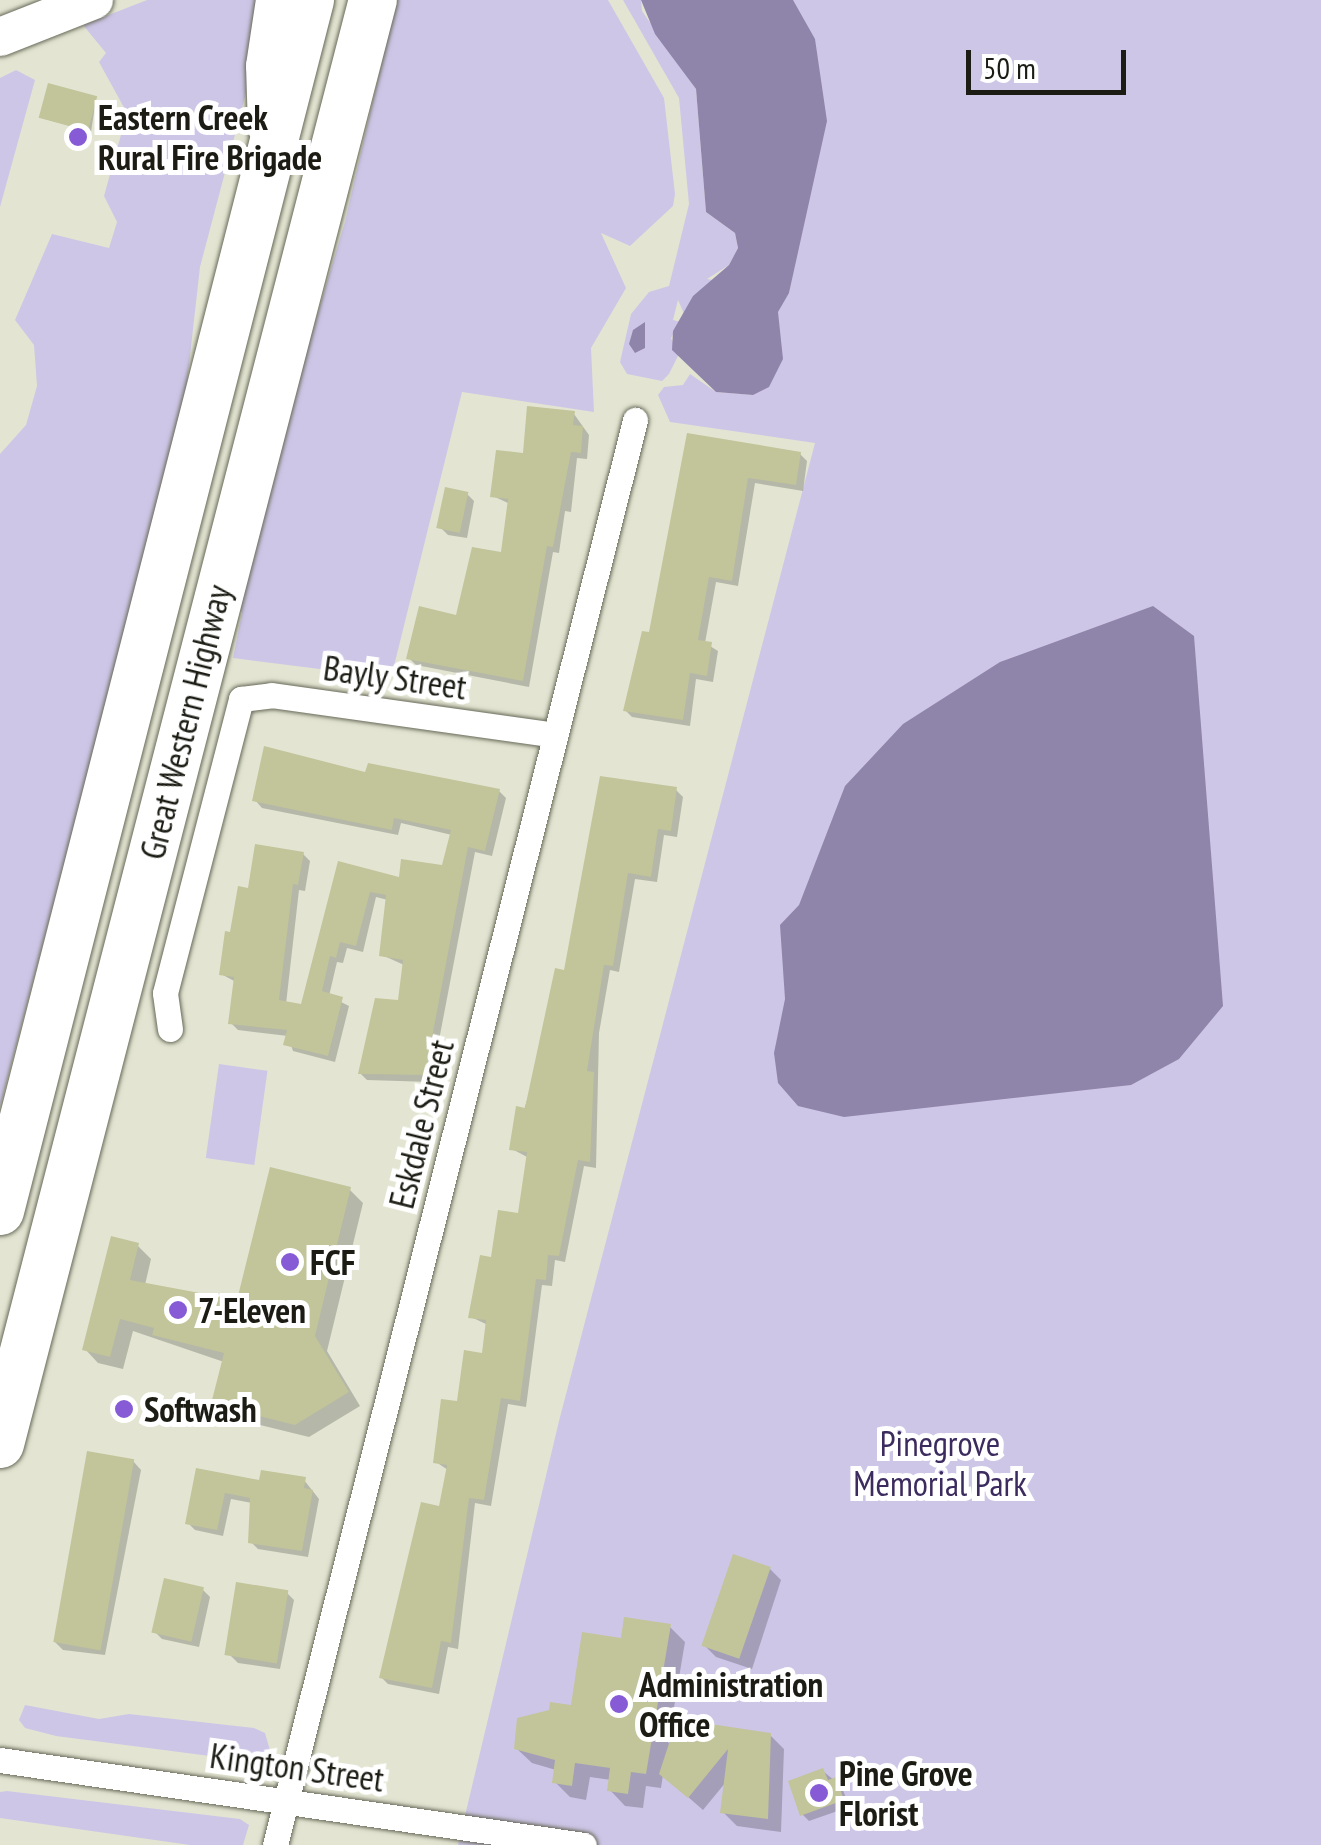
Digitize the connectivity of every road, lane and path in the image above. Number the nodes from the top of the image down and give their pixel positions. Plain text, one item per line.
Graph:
1 (94, 0) edge
2 (275, 0) edge
3 (310, 0) edge
4 (376, 0) edge
5 (0, 37) edge
6 (267, 160) junction
7 (635, 420) dead end
8 (555, 736) junction
9 (170, 1029) dead end
10 (0, 1211) edge
11 (0, 1444) edge
12 (0, 1760) edge
13 (286, 1800) junction
14 (275, 1845) edge
15 (584, 1845) edge

1 - 5 main road
2 - 6 main road
3 - 6 highway, Great Western Highway
4 - 11 highway, Great Western Highway
6 - 10 highway, Great Western Highway
7 - 8 street, Eskdale Street
8 - 9 street, Bayly Street
8 - 13 street, Eskdale Street
12 - 13 street, Kington Street
13 - 14 street, Eskdale Street
13 - 15 street, Kington Street

